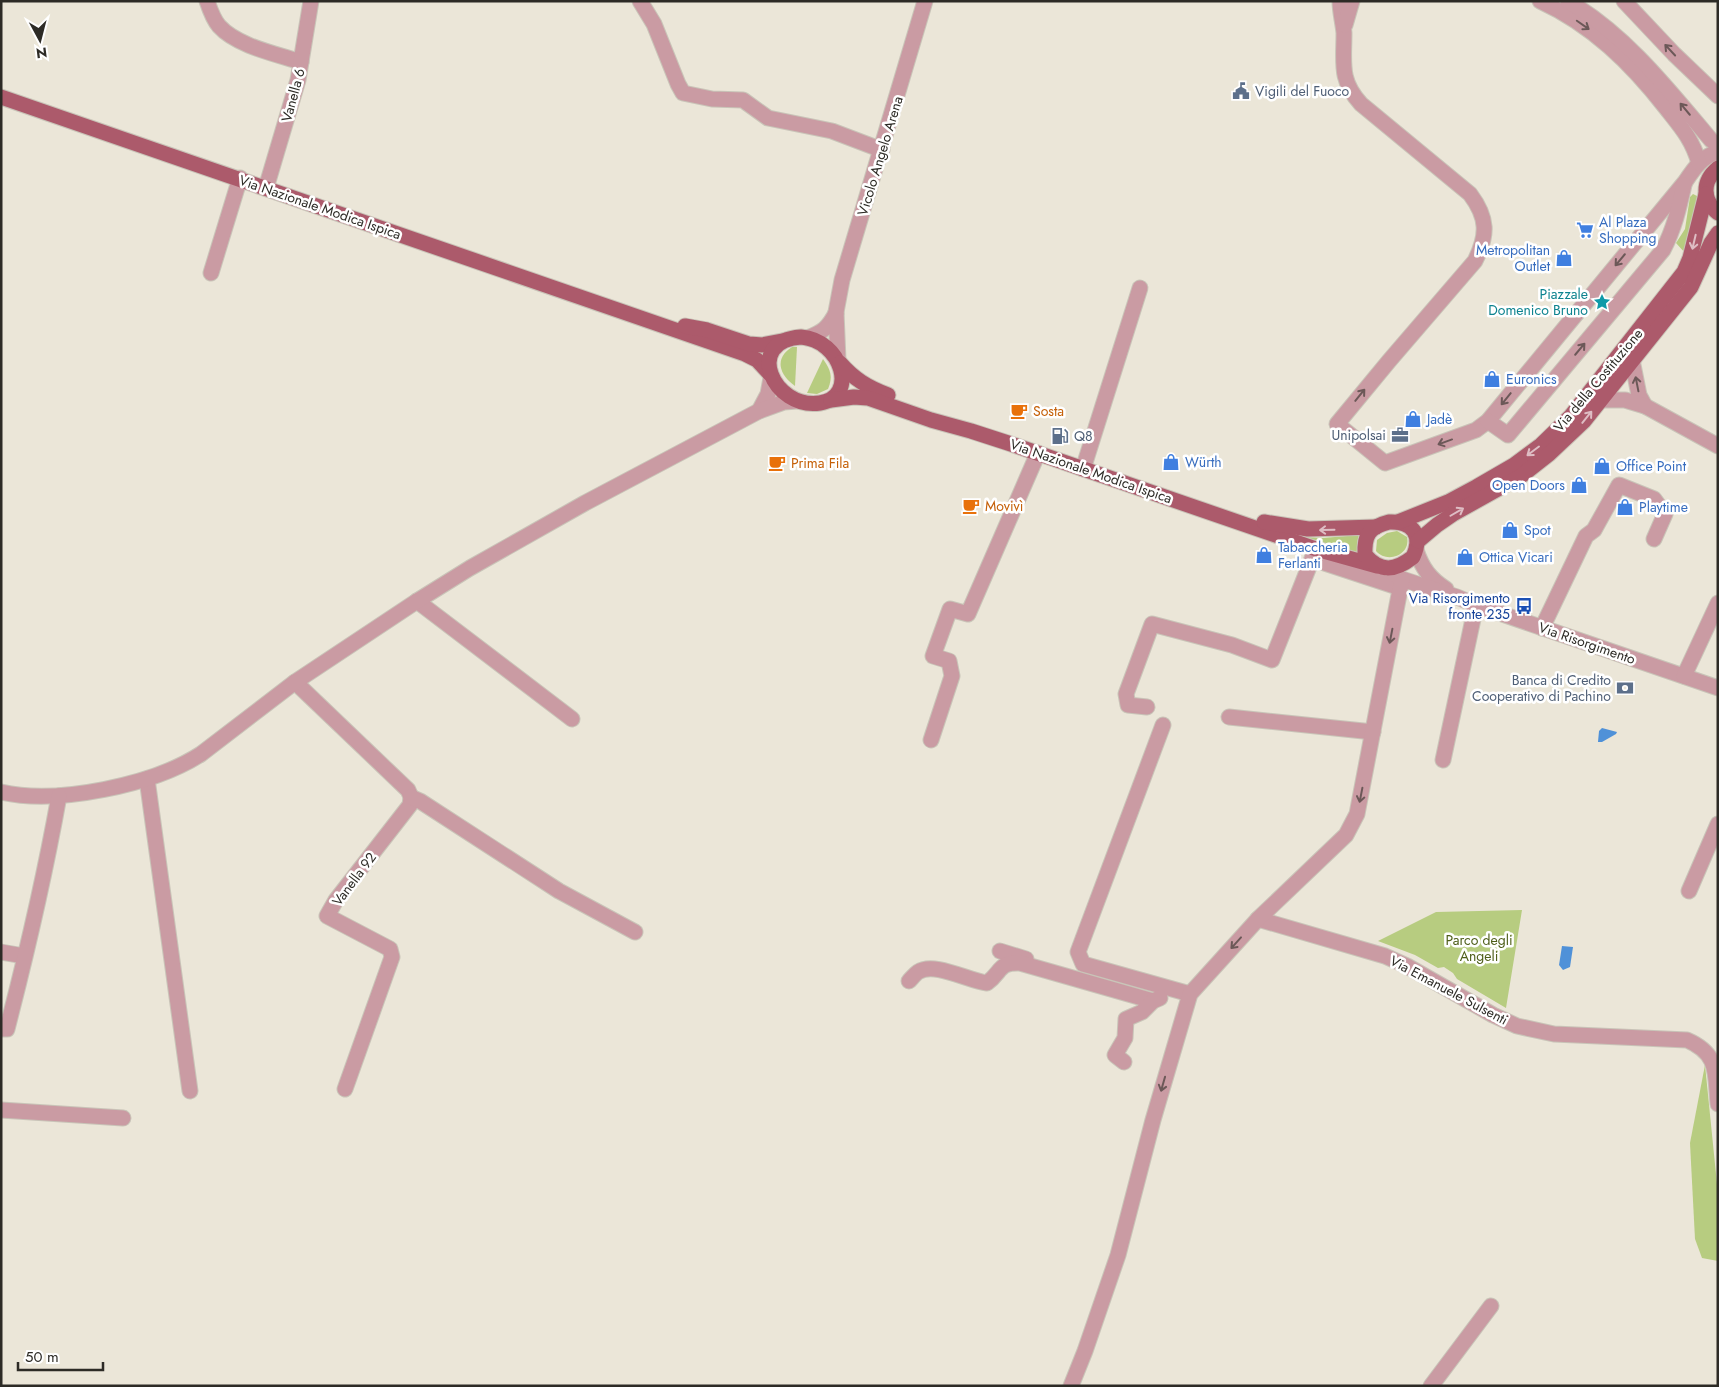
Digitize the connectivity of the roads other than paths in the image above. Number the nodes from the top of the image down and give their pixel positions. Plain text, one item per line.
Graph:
1 (207, 1) edge
2 (311, 1) edge
3 (640, 1) edge
4 (925, 1) edge
5 (1340, 1) edge
6 (1352, 1) edge
7 (1540, 1) edge
8 (1568, 1) edge
9 (1624, 1) edge
10 (1344, 32) junction
11 (301, 62) junction
12 (1718, 96) edge
13 (1, 97) edge
14 (1718, 145) edge
15 (882, 150) junction
16 (1718, 152) edge
17 (1697, 165) junction
18 (1718, 168) edge
19 (240, 178) junction
20 (1699, 187) junction
21 (266, 188) junction
22 (1718, 213) edge
23 (1718, 233) edge
24 (211, 273) dead end
25 (1140, 288) dead end
26 (836, 312) junction
27 (640, 317) junction
28 (807, 338) junction
29 (782, 341) junction
30 (1546, 349) junction
31 (1632, 360) junction
32 (839, 362) junction
33 (1566, 366) junction
34 (771, 376) junction
35 (830, 400) junction
36 (1600, 400) junction
37 (797, 401) junction
38 (1645, 406) junction
39 (759, 411) junction
40 (1488, 421) junction
41 (971, 431) junction
42 (1717, 444) edge
43 (1038, 453) junction
44 (1083, 469) junction
45 (1211, 512) junction
46 (1398, 522) junction
47 (1376, 527) junction
48 (1654, 539) dead end
49 (1417, 546) junction
50 (1314, 554) junction
51 (1380, 567) junction
52 (1401, 583) junction
53 (1457, 597) junction
54 (417, 601) junction
55 (1718, 603) edge
56 (1476, 605) junction
57 (1542, 628) junction
58 (1684, 676) junction
59 (295, 682) junction
60 (1718, 688) edge
61 (1147, 707) dead end
62 (1229, 717) dead end
63 (572, 719) dead end
64 (1163, 725) dead end
65 (1373, 732) junction
66 (931, 740) dead end
67 (1443, 760) dead end
68 (147, 779) junction
69 (1, 792) edge
70 (59, 796) junction
71 (410, 797) junction
72 (1718, 824) edge
73 (1689, 891) dead end
74 (1258, 919) junction
75 (635, 932) dead end
76 (1000, 951) dead end
77 (1, 952) edge
78 (24, 956) junction
79 (909, 981) dead end
80 (1158, 998) junction
81 (1188, 998) junction
82 (1, 1029) edge
83 (1124, 1062) dead end
84 (345, 1089) dead end
85 (190, 1091) dead end
86 (1718, 1104) edge
87 (1, 1110) edge
88 (123, 1118) dead end
89 (1491, 1306) dead end
90 (1071, 1386) edge
91 (1431, 1386) edge

1 - 11 street
2 - 11 street, Vanella 6
3 - 15 street
4 - 15 street, Vicolo Angelo Arena
5 - 10 street
6 - 10 street
7 -> 17 street
14 -> 8 street
12 -> 9 street
40 -> 10 street
11 - 21 street, Vanella 6
13 - 19 main road, Via Nazionale Modica Ispica
15 - 26 street, Vicolo Angelo Arena
16 - 17 street
17 - 20 street
18 - 20 main road, Via della Costituzione
19 - 21 main road, Via Nazionale Modica Ispica
19 - 24 street
20 - 22 main road
20 -> 30 street
33 -> 20 street
20 -> 46 main road, Via della Costituzione
21 - 27 main road, Via Nazionale Modica Ispica
23 - 31 main road, Via della Costituzione
25 - 44 street
26 - 28 street
26 - 32 street, Vicolo Angelo Arena
27 - 29 main road
27 - 34 main road
28 - 29 main road
28 - 32 main road
29 - 34 main road
30 - 33 street
30 -> 40 street
31 - 36 main road, Via della Costituzione
38 -> 31 street
32 - 35 main road
32 - 41 main road
33 - 40 street
34 - 37 main road
34 - 39 street
35 - 37 main road
35 - 41 main road
36 - 38 street
49 -> 36 main road, Via della Costituzione
37 - 39 street
38 - 42 street
39 - 54 street
41 - 43 main road, Via Nazionale Modica Ispica
43 - 44 main road, Via Nazionale Modica Ispica
43 - 66 street
44 - 45 main road, Via Nazionale Modica Ispica
47 -> 45 main road
45 - 50 main road
46 - 47 main road
46 - 49 main road
47 - 51 main road
48 - 57 street
49 - 51 main road
49 - 53 street
50 - 51 main road
50 - 52 street
50 - 61 street
51 - 52 street
52 - 53 street
52 -> 65 street
53 - 56 street, Via Risorgimento
54 - 59 street
54 - 63 street
55 - 58 street
56 - 57 street, Via Risorgimento
56 - 67 street
57 - 58 street, Via Risorgimento
58 - 60 street, Via Risorgimento
59 - 68 street
59 - 71 street
62 - 65 street
64 - 81 street
65 -> 74 street
68 - 70 street
68 - 85 street
69 - 70 street
70 - 78 street
71 - 75 street
71 - 84 street, Vanella 92
72 - 73 street
74 -> 81 street
74 - 86 street, Via Emanuele Sulsenti
76 - 80 street
77 - 78 street
78 - 82 street
79 - 80 street
80 - 81 street
80 - 83 street
81 -> 90 street
87 - 88 street
89 - 91 street

